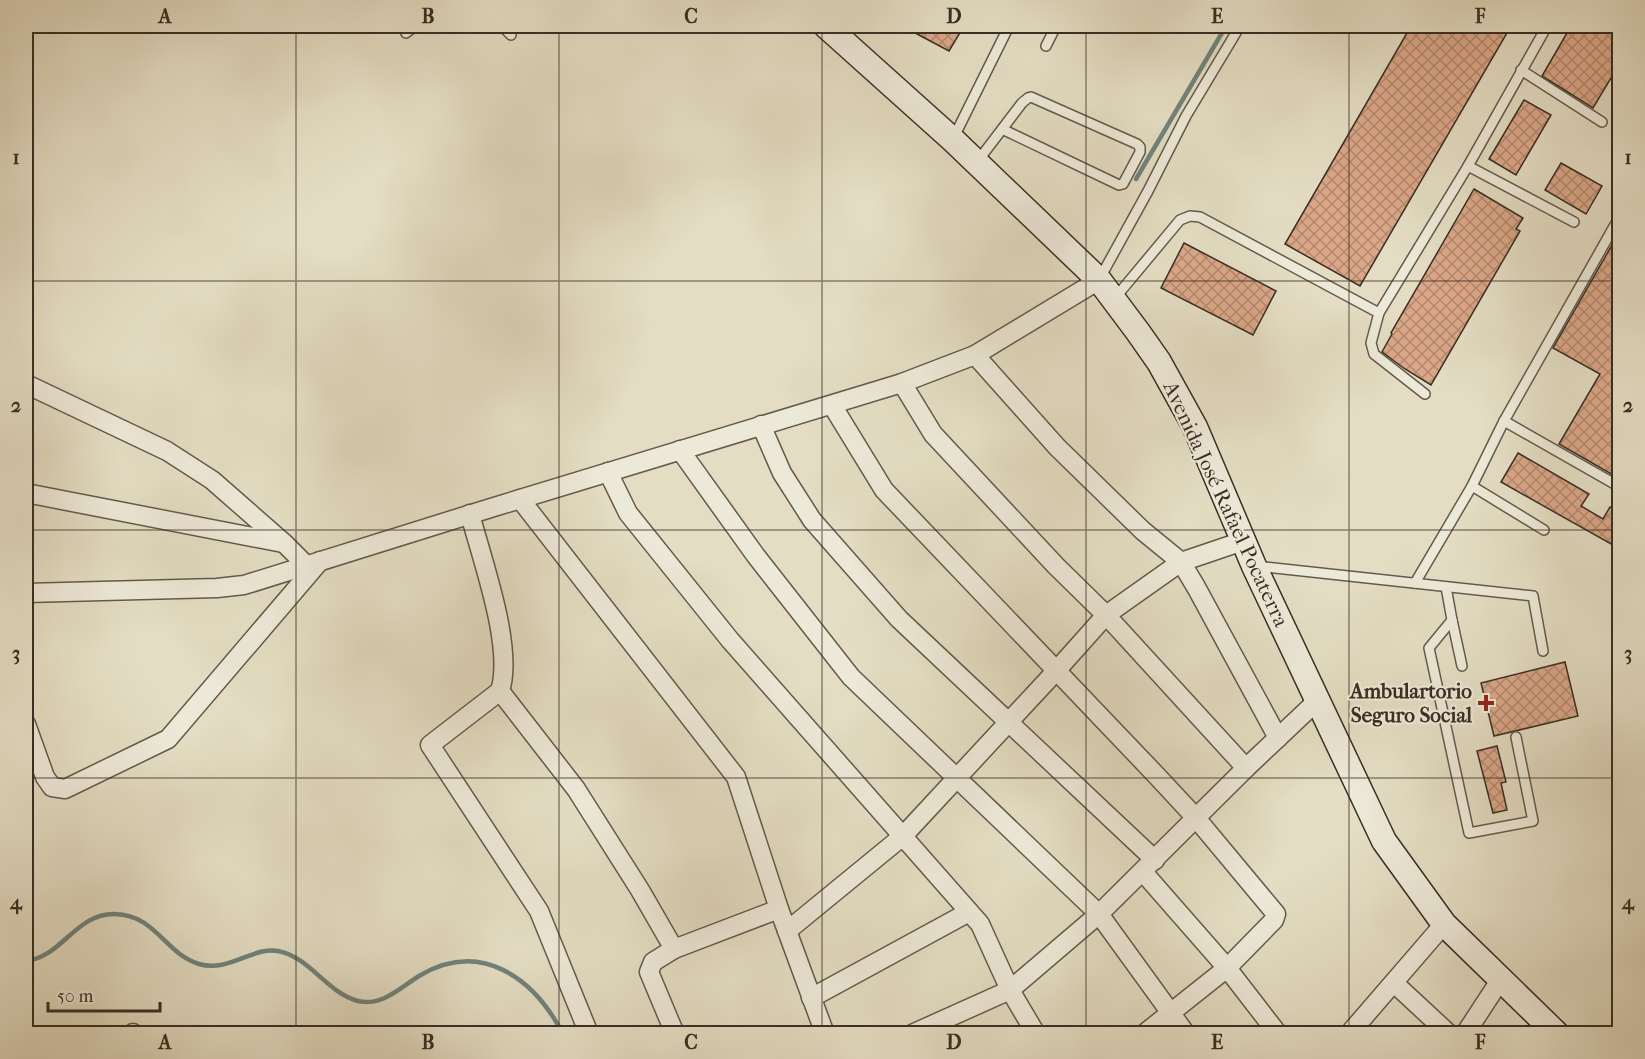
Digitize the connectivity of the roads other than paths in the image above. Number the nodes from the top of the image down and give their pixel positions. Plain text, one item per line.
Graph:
1 (415, 26) edge
2 (502, 26) edge
3 (826, 26) edge
4 (1009, 26) edge
5 (1056, 26) edge
6 (1240, 26) edge
7 (1547, 26) edge
8 (406, 33) dead end
9 (511, 35) dead end
10 (1046, 46) dead end
11 (1521, 70) junction
12 (1602, 122) dead end
13 (1002, 129) junction
14 (953, 140) junction
15 (976, 164) junction
16 (1468, 166) junction
17 (1620, 216) edge
18 (1574, 222) dead end
19 (1099, 280) junction
20 (1114, 300) junction
21 (1379, 313) junction
22 (975, 355) junction
23 (902, 383) junction
24 (26, 384) edge
25 (1425, 394) dead end
26 (832, 405) junction
27 (1504, 421) junction
28 (761, 425) junction
29 (680, 450) junction
30 (608, 472) junction
31 (1472, 486) junction
32 (1620, 488) edge
33 (26, 493) edge
34 (520, 499) junction
35 (470, 514) junction
36 (1544, 530) dead end
37 (1244, 541) junction
38 (285, 544) junction
39 (1181, 562) junction
40 (313, 563) junction
41 (1254, 566) junction
42 (1415, 583) junction
43 (1446, 586) junction
44 (26, 593) edge
45 (1106, 615) junction
46 (1452, 620) junction
47 (1543, 651) dead end
48 (1462, 666) dead end
49 (1056, 671) junction
50 (500, 690) junction
51 (1317, 701) junction
52 (1009, 723) junction
53 (26, 724) edge
54 (1515, 737) dead end
55 (1278, 738) junction
56 (1246, 768) junction
57 (958, 778) junction
58 (1196, 818) junction
59 (903, 836) junction
60 (1149, 866) junction
61 (779, 909) junction
62 (969, 912) junction
63 (1099, 914) junction
64 (1444, 924) junction
65 (787, 931) junction
66 (674, 949) junction
67 (1227, 968) junction
68 (1501, 979) junction
69 (1394, 983) junction
70 (1010, 990) junction
71 (812, 998) junction
72 (1171, 1014) junction
73 (590, 1034) edge
74 (675, 1034) edge
75 (825, 1034) edge
76 (912, 1034) edge
77 (1036, 1034) edge
78 (1144, 1034) edge
79 (1186, 1034) edge
80 (1278, 1034) edge
81 (1349, 1034) edge
82 (1449, 1034) edge
83 (1465, 1034) edge
84 (1557, 1034) edge

1 - 8 lane
2 - 9 lane
3 - 14 street, Avenida José Rafael Pocaterra
4 - 14 lane
5 - 10 lane
6 - 19 lane
7 - 11 lane
11 - 12 lane
11 - 16 lane
13 - 13 lane
13 - 15 lane
14 - 15 street, Avenida José Rafael Pocaterra
15 - 19 street, Avenida José Rafael Pocaterra
16 - 18 lane
16 - 21 lane
17 - 27 lane
19 - 20 street, Avenida José Rafael Pocaterra
19 - 22 street
20 - 21 lane
20 - 37 street, Avenida José Rafael Pocaterra
21 - 25 lane
22 - 23 street
22 - 39 street
23 - 26 street
23 - 45 street
24 - 38 street
26 - 28 street
26 - 49 street
27 - 31 lane
27 - 32 lane
28 - 29 street
28 - 52 street
29 - 30 street
29 - 57 street
30 - 34 street
30 - 59 street
31 - 36 lane
31 - 42 lane
33 - 38 street
34 - 35 street
34 - 61 street
35 - 40 street
35 - 50 street
37 - 39 street
37 - 41 street, Avenida José Rafael Pocaterra
38 - 40 street
39 - 45 street
39 - 55 street
40 - 44 street
40 - 53 street
41 - 42 lane
41 - 51 street, Avenida José Rafael Pocaterra
42 - 43 lane
43 - 46 lane
43 - 47 lane
45 - 49 street
45 - 56 street
46 - 48 lane
46 - 54 lane
49 - 52 street
49 - 58 street
50 - 66 street
50 - 73 street
51 - 55 street
51 - 64 street, Avenida José Rafael Pocaterra
52 - 57 street
52 - 60 street
55 - 56 street
56 - 58 street
57 - 59 street
57 - 63 street
58 - 60 street
58 - 67 street
59 - 62 street
59 - 65 street
60 - 63 street
60 - 67 street
61 - 65 street
61 - 66 street
62 - 70 street
62 - 71 street
63 - 70 street
63 - 72 street
64 - 68 street, Avenida José Rafael Pocaterra
64 - 69 street
65 - 71 street
66 - 74 street
67 - 72 street
67 - 80 street
68 - 83 street
68 - 84 street, Avenida José Rafael Pocaterra
69 - 81 street
69 - 82 street
70 - 76 street
70 - 77 street
71 - 75 street
72 - 78 street
72 - 79 street

